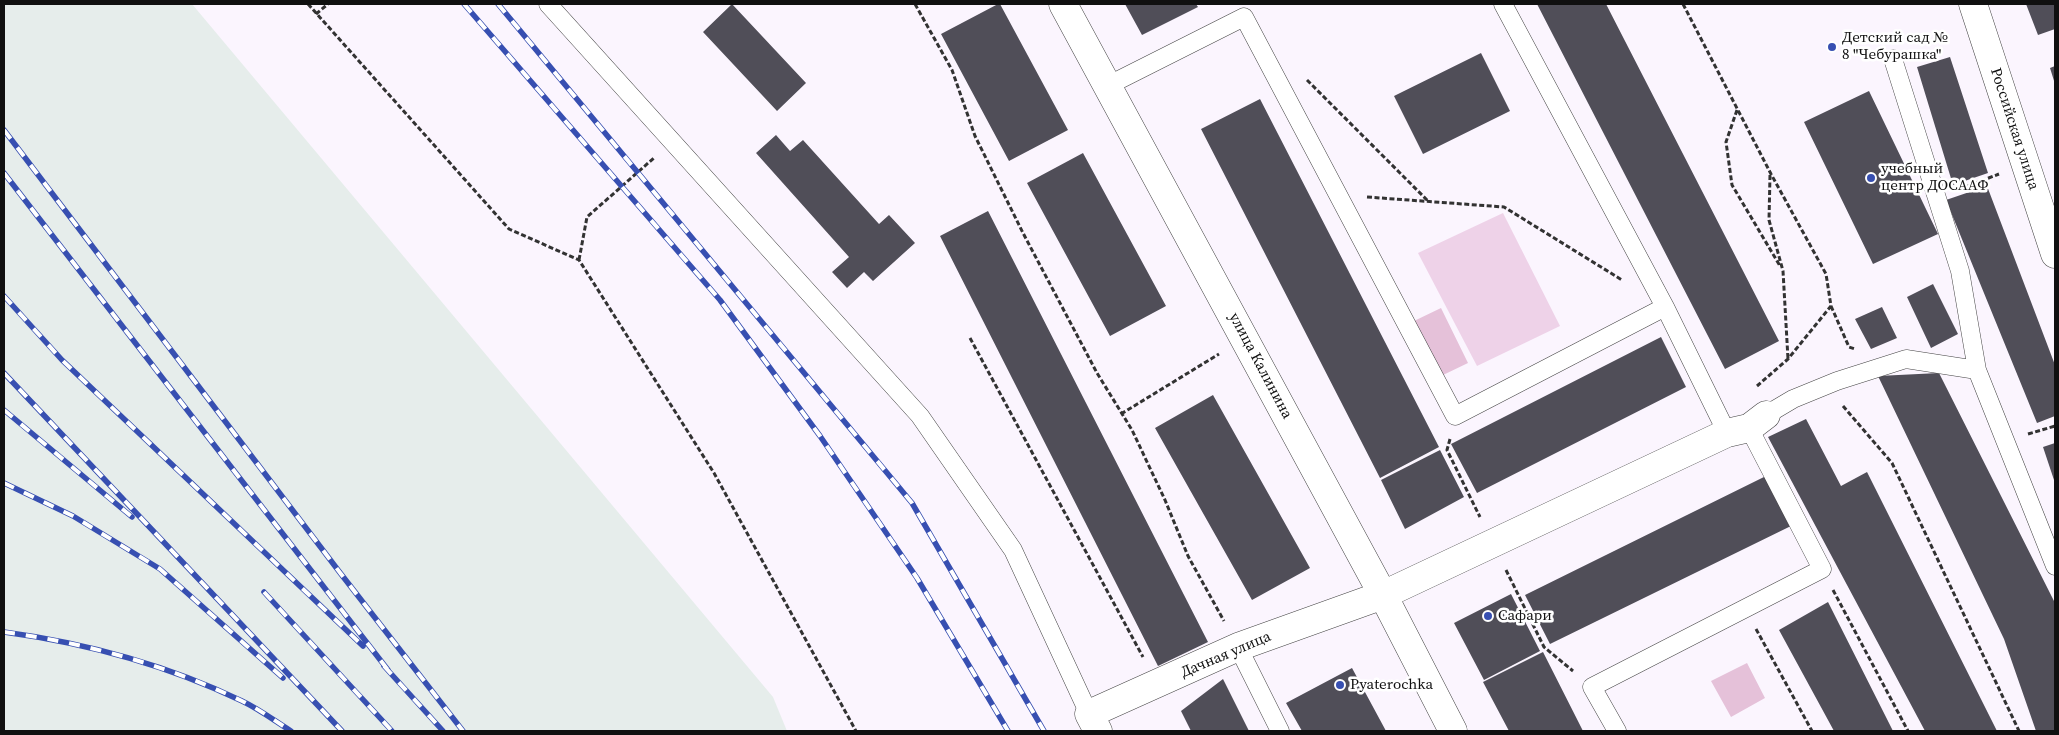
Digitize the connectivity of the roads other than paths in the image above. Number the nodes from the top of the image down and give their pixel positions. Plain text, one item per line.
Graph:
1 (548, 4) edge
2 (1063, 4) edge
3 (1503, 4) edge
4 (1973, 4) edge
5 (1893, 59) dead end
6 (1107, 86) junction
7 (2055, 254) edge
8 (1665, 307) junction
9 (1977, 370) junction
10 (1741, 423) junction
11 (2055, 566) edge
12 (1384, 595) junction
13 (1238, 647) junction
14 (1094, 722) edge
15 (1280, 731) edge
16 (1453, 731) edge
17 (1617, 731) edge

1 - 14 lane
2 - 6 street, улица Калинина
3 - 8 lane
4 - 7 street, Российская улица
5 - 9 lane
6 - 8 lane
6 - 12 street, улица Калинина
8 - 10 lane
9 - 10 lane
9 - 11 lane
10 - 12 street, Дачная улица
10 - 17 lane
12 - 13 street, Дачная улица
12 - 16 street, улица Калинина
13 - 14 street, Дачная улица
13 - 15 lane

